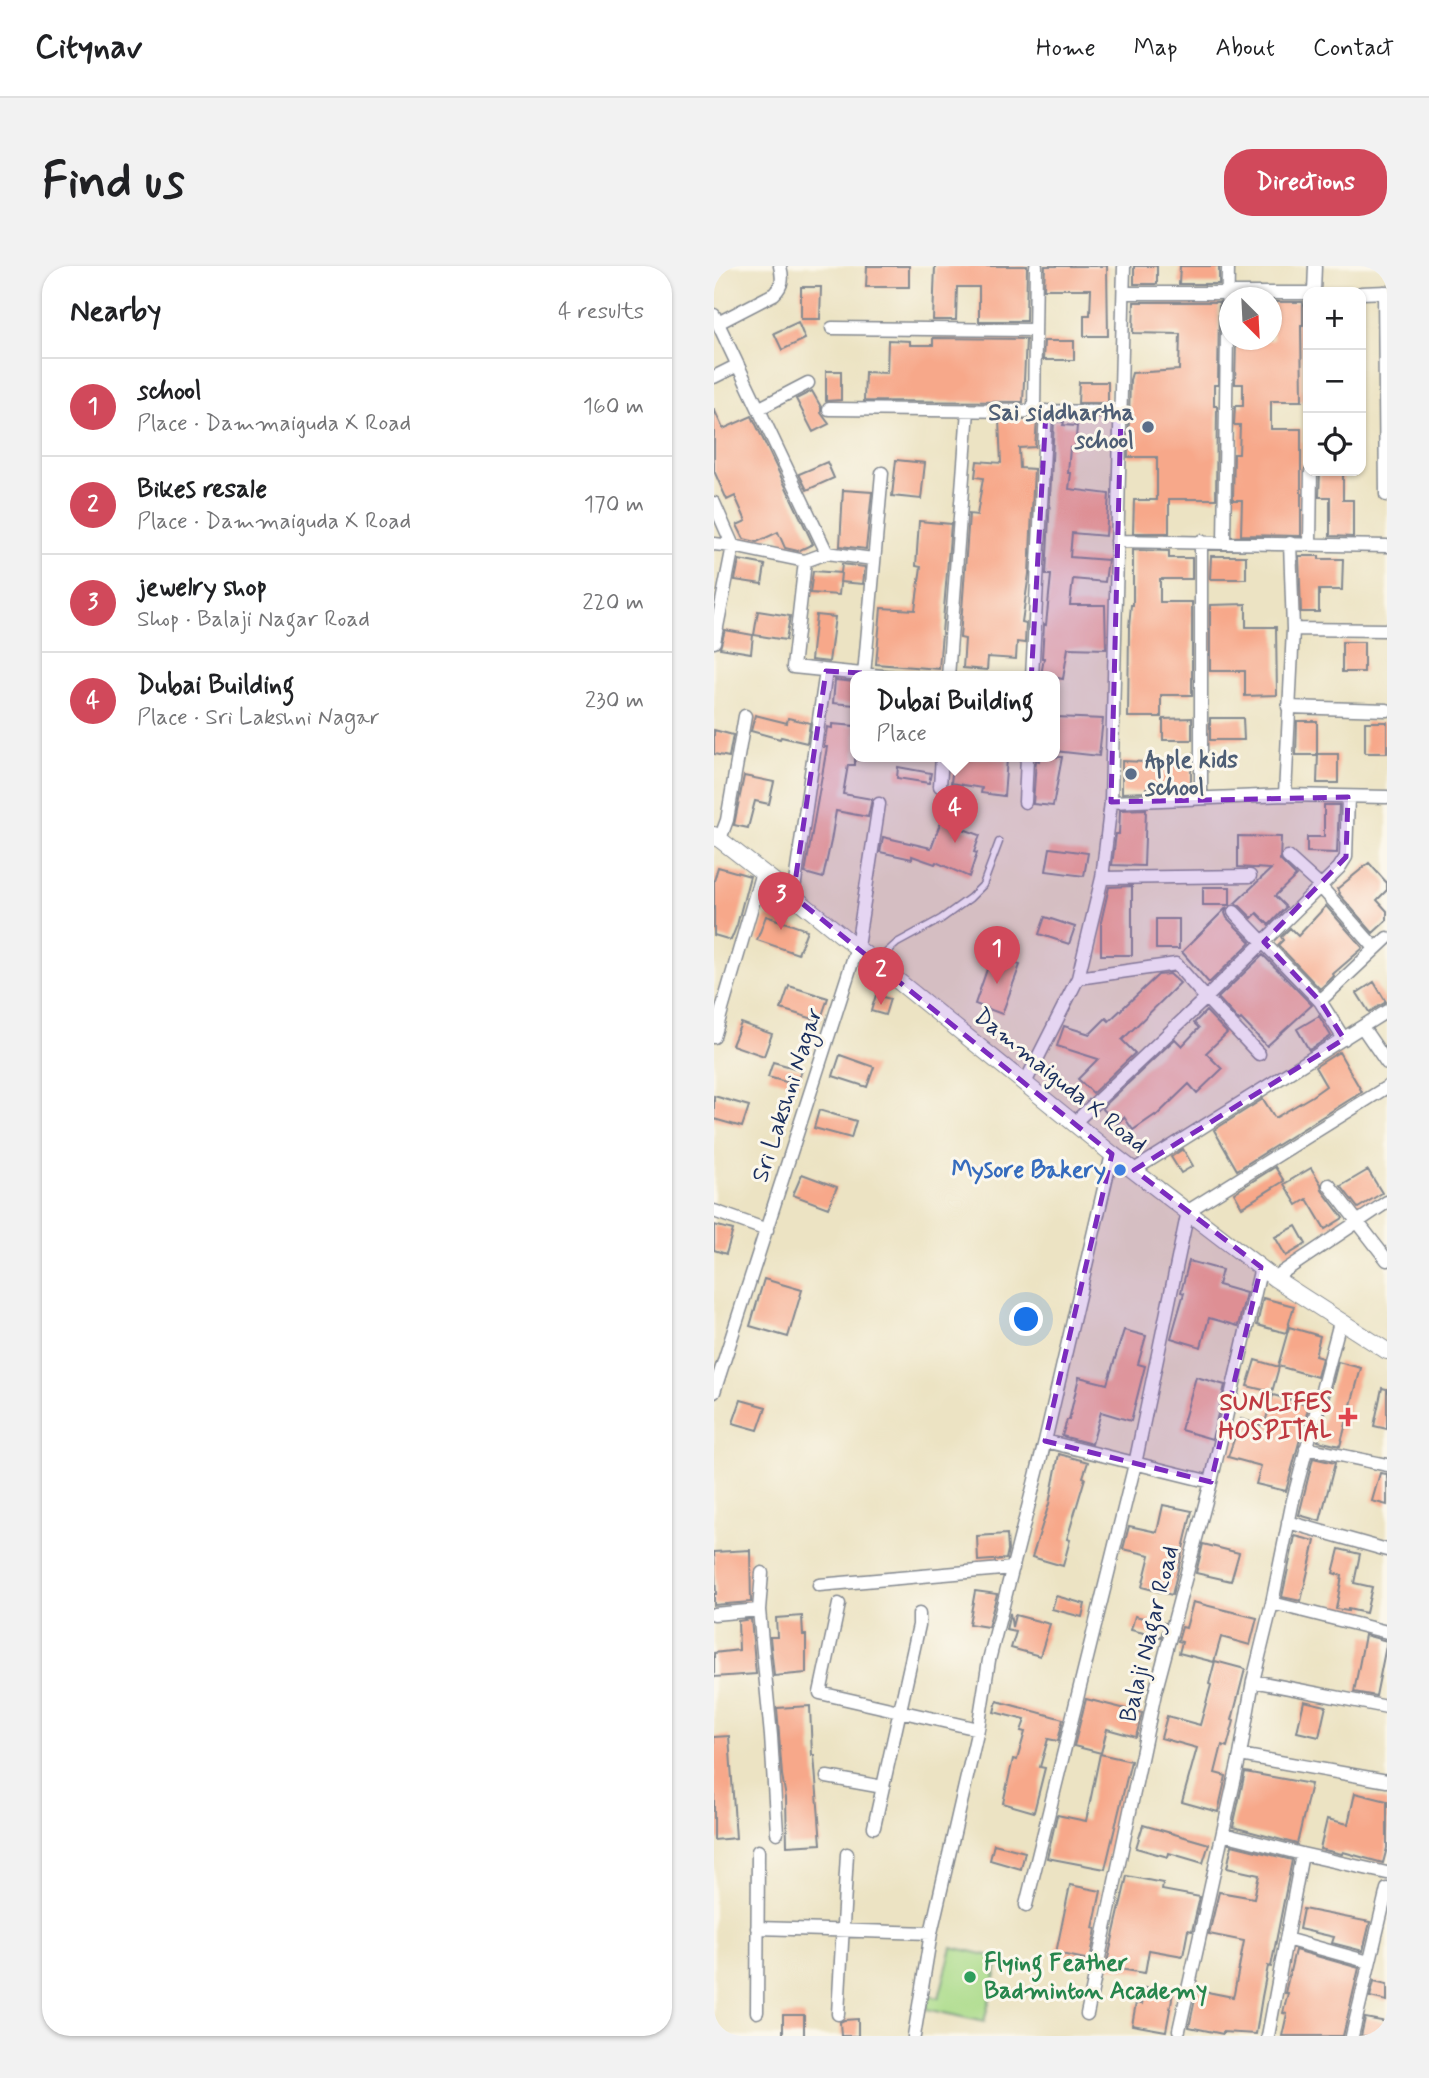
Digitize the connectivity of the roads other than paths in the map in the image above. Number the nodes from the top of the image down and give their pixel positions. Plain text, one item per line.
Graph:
1 (779, 266) edge
2 (1036, 266) edge
3 (1124, 266) edge
4 (1228, 266) edge
5 (1315, 266) edge
6 (1228, 287) edge
7 (1314, 287) edge
8 (1219, 292) edge
9 (1385, 292) edge
10 (1124, 293) junction
11 (1282, 293) edge
12 (1303, 293) edge
13 (1366, 293) edge
14 (716, 319) edge
15 (832, 328) dead end
16 (1035, 330) junction
17 (1227, 350) edge
18 (738, 365) junction
19 (714, 377) edge
20 (807, 383) dead end
21 (760, 408) junction
22 (829, 409) dead end
23 (968, 410) junction
24 (1040, 411) junction
25 (1121, 412) junction
26 (883, 473) dead end
27 (1311, 476) edge
28 (1387, 495) edge
29 (714, 503) edge
30 (1117, 541) junction
31 (1201, 541) junction
32 (1224, 542) junction
33 (1290, 543) junction
34 (1310, 543) junction
35 (714, 544) edge
36 (733, 546) junction
37 (1387, 546) edge
38 (827, 553) junction
39 (873, 559) junction
40 (805, 561) junction
41 (1293, 629) junction
42 (1387, 630) edge
43 (714, 642) edge
44 (826, 671) junction
45 (864, 671) edge
46 (948, 671) edge
47 (1032, 671) edge
48 (850, 674) edge
49 (1289, 707) junction
50 (1387, 710) edge
51 (745, 716) dead end
52 (942, 762) edge
53 (1027, 762) edge
54 (940, 786) dead end
55 (1285, 796) junction
56 (1348, 797) junction
57 (1387, 797) edge
58 (1201, 798) junction
59 (1025, 802) dead end
60 (1111, 802) junction
61 (879, 804) dead end
62 (717, 837) edge
63 (999, 842) dead end
64 (1288, 857) dead end
65 (762, 872) junction
66 (1250, 876) dead end
67 (1102, 877) junction
68 (1320, 886) junction
69 (793, 896) junction
70 (1234, 912) dead end
71 (1387, 938) edge
72 (1264, 942) junction
73 (857, 947) junction
74 (1375, 948) junction
75 (876, 962) junction
76 (1078, 978) junction
77 (1206, 998) junction
78 (1320, 1001) junction
79 (1387, 1011) edge
80 (1363, 1027) junction
81 (714, 1037) edge
82 (1344, 1039) junction
83 (1259, 1054) dead end
84 (1387, 1063) edge
85 (1025, 1083) junction
86 (1387, 1087) edge
87 (1074, 1122) junction
88 (1112, 1154) junction
89 (1134, 1170) junction
90 (1329, 1185) dead end
91 (1387, 1202) edge
92 (1188, 1211) junction
93 (714, 1212) edge
94 (1358, 1222) junction
95 (767, 1230) junction
96 (1387, 1260) edge
97 (1261, 1267) junction
98 (1274, 1278) junction
99 (1340, 1322) junction
100 (1387, 1351) edge
101 (714, 1392) edge
102 (1045, 1441) junction
103 (1306, 1448) junction
104 (1136, 1464) junction
105 (1387, 1465) edge
106 (1211, 1482) junction
107 (1288, 1522) junction
108 (1387, 1550) edge
109 (1013, 1568) junction
110 (762, 1573) dead end
111 (819, 1585) dead end
112 (1272, 1603) junction
113 (839, 1604) dead end
114 (759, 1610) junction
115 (714, 1614) edge
116 (919, 1614) dead end
117 (1387, 1616) edge
118 (1386, 1632) edge
119 (1253, 1681) junction
120 (1387, 1707) edge
121 (900, 1711) junction
122 (978, 1729) junction
123 (1240, 1755) junction
124 (827, 1777) dead end
125 (1387, 1781) edge
126 (883, 1787) junction
127 (874, 1827) dead end
128 (777, 1833) dead end
129 (1223, 1834) junction
130 (758, 1850) dead end
131 (847, 1854) dead end
132 (1302, 1854) junction
133 (1387, 1872) edge
134 (1387, 1889) edge
135 (1026, 1905) dead end
136 (757, 1928) junction
137 (842, 1931) junction
138 (930, 1933) junction
139 (1286, 1939) junction
140 (1369, 1962) junction
141 (757, 2012) dead end
142 (838, 2014) dead end
143 (1087, 2014) dead end
144 (1179, 2030) dead end
145 (914, 2036) edge
146 (1268, 2036) edge
147 (1352, 2036) edge

1 - 14 street
2 - 16 street
3 - 10 street
4 - 6 street
5 - 7 street
8 - 10 street
9 - 13 street
9 - 28 street
10 - 25 street
11 - 12 street
14 - 18 street
15 - 16 street
16 - 24 street
17 - 32 street
18 - 19 street
18 - 21 street
20 - 21 street
21 - 38 street
22 - 23 street
23 - 24 street
23 - 46 street
24 - 25 street
24 - 47 street
25 - 30 street
26 - 39 street
27 - 34 street
29 - 36 street
30 - 31 street
30 - 60 street
31 - 32 street
31 - 58 street
32 - 33 street
33 - 34 street
33 - 41 street
34 - 37 street
35 - 36 street
36 - 40 street
36 - 43 street
38 - 39 street
38 - 40 street
39 - 45 street
40 - 44 street
41 - 42 street
41 - 49 street
44 - 48 street
44 - 69 street
49 - 50 street
49 - 55 street
51 - 62 street
52 - 54 street
53 - 59 street
55 - 56 street
55 - 58 street
56 - 57 street
56 - 68 street
58 - 60 street
60 - 67 street
61 - 73 street, Sri Lakshni Nagar
62 - 65 street, Dammaiguda X Road
63 - 75 lane
64 - 68 street
65 - 69 street, Dammaiguda X Road
65 - 81 street
66 - 67 street
67 - 76 street
68 - 72 street
68 - 74 street
69 - 73 street, Dammaiguda X Road
70 - 72 street
71 - 74 street
72 - 77 street
72 - 78 street
73 - 75 street, Dammaiguda X Road
73 - 95 street, Sri Lakshni Nagar
74 - 78 street
75 - 85 street, Dammaiguda X Road
76 - 77 street
76 - 85 street
77 - 83 street
77 - 87 street
78 - 82 street
79 - 80 street
80 - 82 street
80 - 84 street
82 - 89 street
85 - 87 street, Dammaiguda X Road
86 - 92 street
87 - 88 street, Dammaiguda X Road
88 - 89 street, Dammaiguda X Road
88 - 102 street
89 - 92 street, Dammaiguda X Road
90 - 94 street
91 - 94 street
92 - 97 street, Dammaiguda X Road
92 - 104 street
93 - 95 street
94 - 96 street
94 - 98 street
95 - 101 street, Sri Lakshni Nagar
97 - 98 street, Dammaiguda X Road
97 - 106 street, Balaji Nagar Road
98 - 99 street, Dammaiguda X Road
99 - 100 street, Dammaiguda X Road
99 - 103 street
102 - 104 street
102 - 109 street
103 - 105 street
103 - 107 street
104 - 106 street
104 - 135 street
106 - 143 street, Balaji Nagar Road
107 - 108 street
107 - 112 street
109 - 111 street
109 - 122 street
110 - 114 street
112 - 118 street
112 - 119 street
113 - 121 street
114 - 115 street
114 - 128 street
116 - 121 street
117 - 118 street
119 - 120 street
119 - 123 street
121 - 122 street
121 - 126 street
122 - 138 street
123 - 125 street
123 - 129 street
124 - 126 street
126 - 127 street
129 - 132 street
129 - 144 street
130 - 136 street
131 - 137 street
132 - 133 street
132 - 139 street
134 - 140 street
136 - 137 street
136 - 141 street
137 - 138 street
137 - 142 street
138 - 145 street
139 - 140 street
139 - 146 street
140 - 147 street

